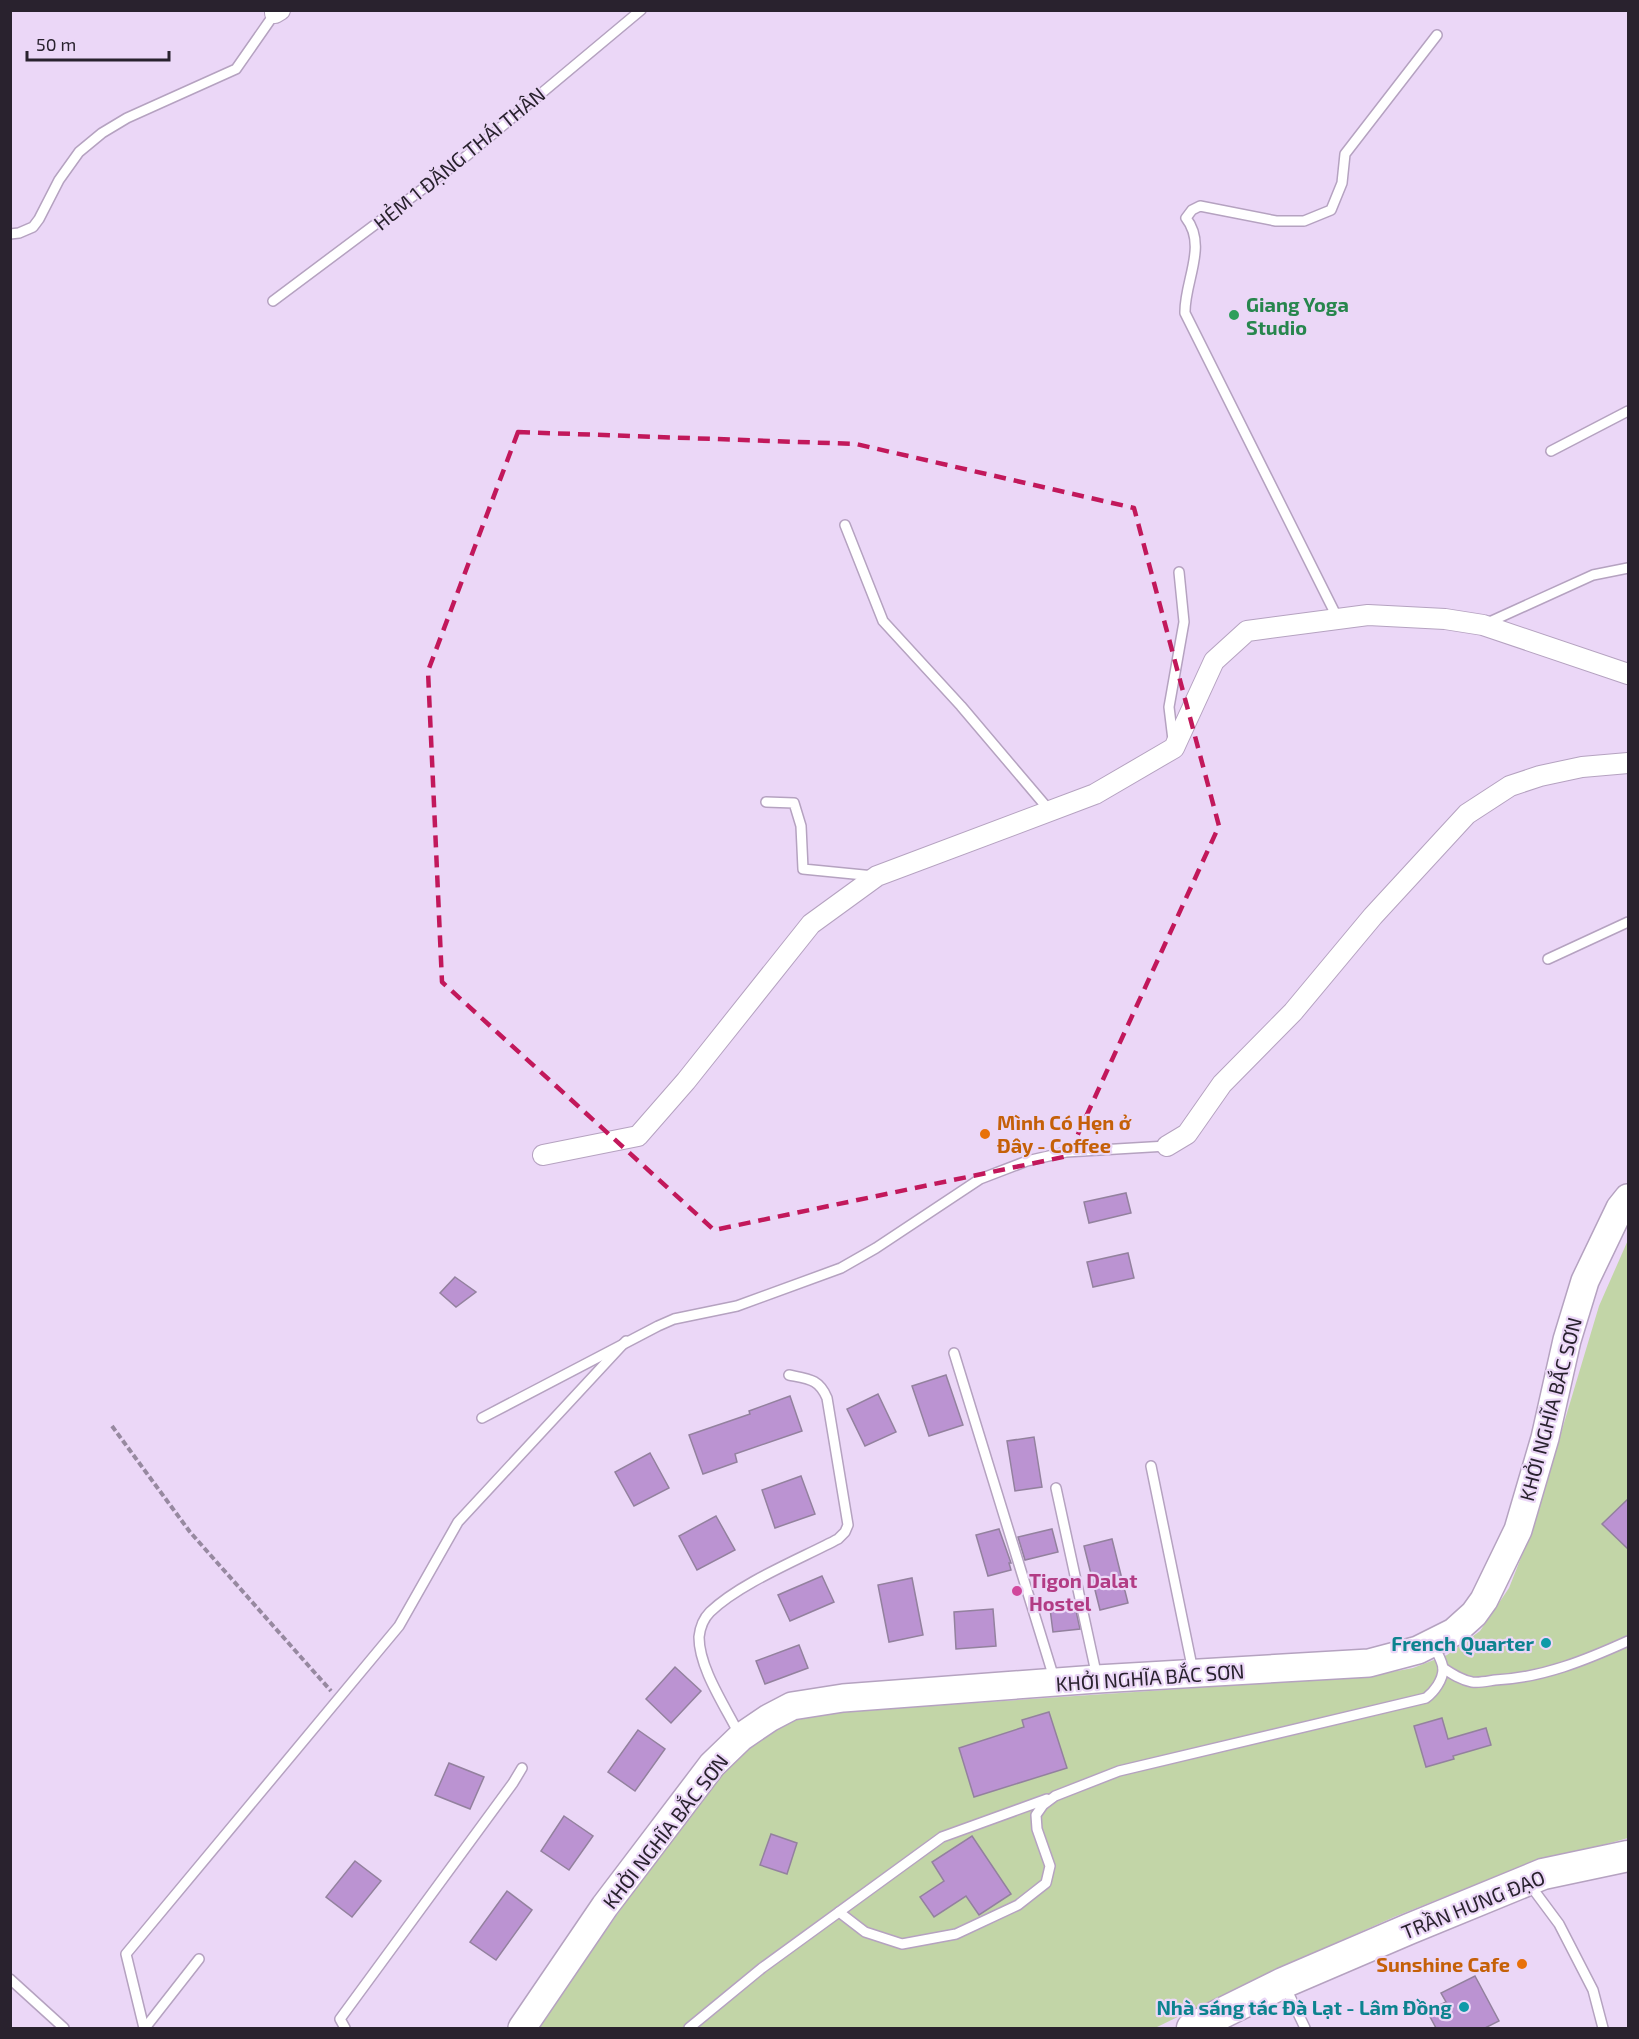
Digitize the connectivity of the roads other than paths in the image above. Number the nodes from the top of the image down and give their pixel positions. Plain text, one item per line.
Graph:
1 (641, 10) edge
2 (274, 11) edge
3 (1437, 34) dead end
4 (10, 234) edge
5 (273, 301) dead end
6 (1629, 411) edge
7 (1551, 451) dead end
8 (845, 525) dead end
9 (1629, 568) edge
10 (1179, 572) dead end
11 (1338, 619) junction
12 (1483, 625) junction
13 (1629, 674) edge
14 (1174, 748) junction
15 (1629, 762) edge
16 (766, 802) dead end
17 (1050, 811) junction
18 (877, 876) junction
19 (1629, 922) edge
20 (1548, 959) dead end
21 (1167, 1146) joint
22 (543, 1155) dead end
23 (1629, 1198) edge
24 (626, 1341) junction
25 (954, 1353) dead end
26 (789, 1375) dead end
27 (482, 1418) dead end
28 (1150, 1466) dead end
29 (1056, 1488) dead end
30 (1629, 1641) edge
31 (1438, 1656) junction
32 (1193, 1674) junction
33 (1097, 1679) junction
34 (1055, 1683) junction
35 (741, 1737) junction
36 (522, 1768) dead end
37 (1055, 1796) junction
38 (1629, 1856) edge
39 (1527, 1881) junction
40 (838, 1912) junction
41 (199, 1959) dead end
42 (10, 1979) edge
43 (1283, 1983) junction
44 (64, 2028) edge
45 (145, 2028) edge
46 (345, 2028) edge
47 (522, 2028) edge
48 (689, 2028) edge
49 (1192, 2028) edge
50 (1305, 2028) edge
51 (1603, 2028) edge

1 - 5 lane, HẺM 1 ĐẶNG THÁI THÂN
2 - 4 lane
3 - 11 lane
6 - 7 lane
8 - 17 lane
9 - 12 lane
10 - 14 lane
11 - 12 street
11 - 14 street
12 - 13 street
14 - 17 street
15 - 21 street
16 - 18 lane
17 - 18 street
18 - 22 street
19 - 20 lane
21 - 24 lane
23 - 31 street, KHỞI NGHĨA BẮC SƠN
24 - 27 lane
24 - 45 lane
25 - 34 lane
26 - 35 lane
28 - 32 lane
29 - 33 lane
30 - 31 lane
31 - 32 street, KHỞI NGHĨA BẮC SƠN
31 - 37 lane
32 - 33 street, KHỞI NGHĨA BẮC SƠN
33 - 34 street, KHỞI NGHĨA BẮC SƠN
34 - 35 street, KHỞI NGHĨA BẮC SƠN
35 - 47 street, KHỞI NGHĨA BẮC SƠN
36 - 46 lane
37 - 40 lane
37 - 40 lane
38 - 39 main road, TRẦN HƯNG ĐẠO
39 - 43 main road, TRẦN HƯNG ĐẠO
39 - 51 lane
40 - 48 lane
41 - 45 lane
42 - 44 lane
43 - 49 main road, TRẦN HƯNG ĐẠO
43 - 50 lane

